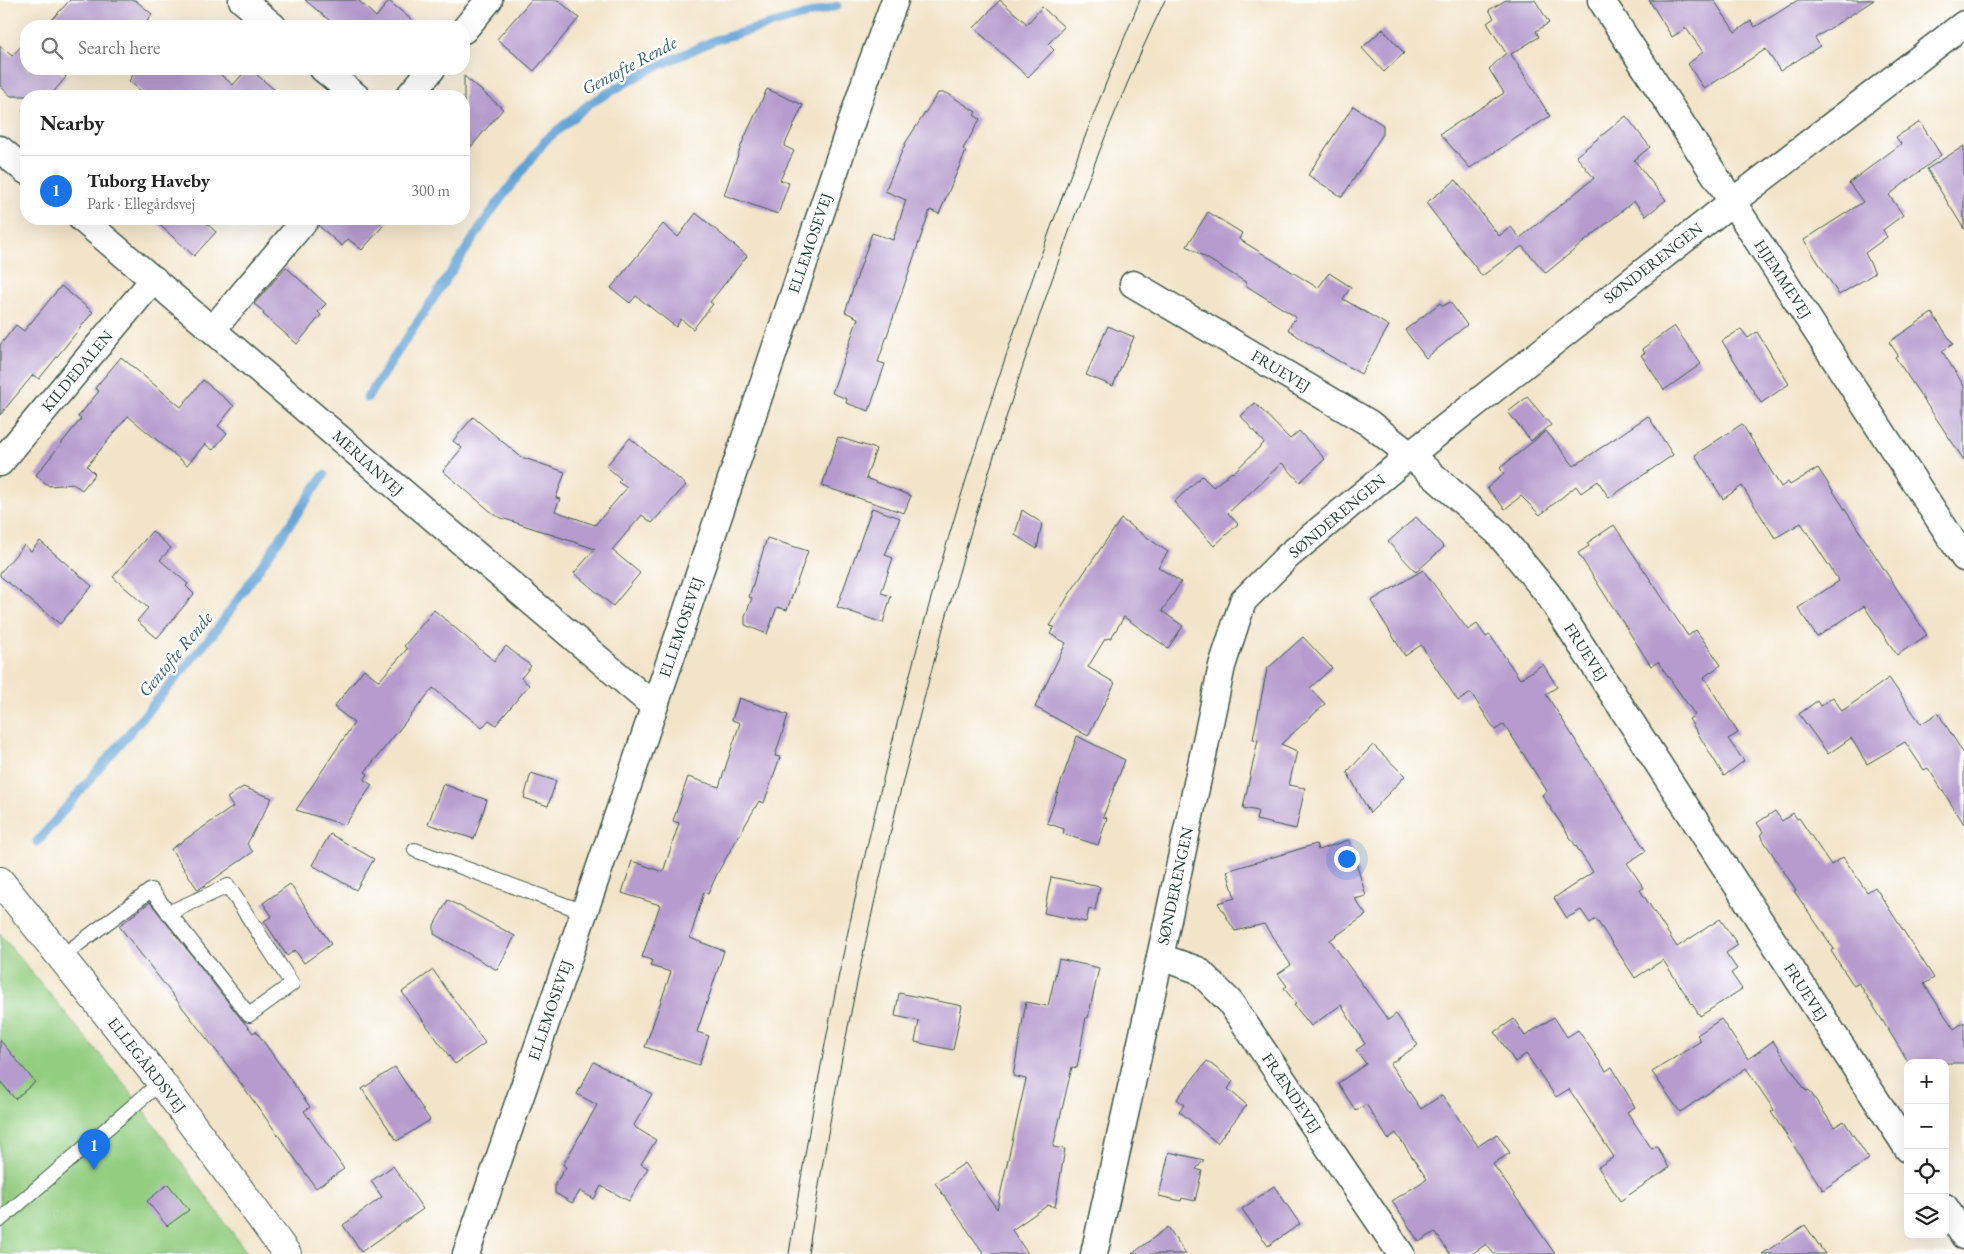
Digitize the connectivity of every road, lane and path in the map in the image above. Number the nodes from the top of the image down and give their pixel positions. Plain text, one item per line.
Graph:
1 (242, 0) edge
2 (489, 0) edge
3 (895, 0) edge
4 (1601, 0) edge
5 (266, 20) edge
6 (470, 23) edge
7 (1964, 24) edge
8 (330, 75) edge
9 (427, 75) edge
10 (349, 90) edge
11 (414, 90) edge
12 (0, 149) edge
13 (20, 166) edge
14 (1732, 202) junction
15 (89, 225) edge
16 (301, 225) edge
17 (154, 279) junction
18 (1133, 284) dead end
19 (213, 329) junction
20 (1410, 455) junction
21 (0, 463) edge
22 (1964, 558) edge
23 (654, 706) junction
24 (415, 850) dead end
25 (0, 881) edge
26 (584, 912) junction
27 (168, 913) junction
28 (62, 956) junction
29 (1160, 956) junction
30 (161, 1082) junction
31 (1904, 1143) edge
32 (1949, 1213) edge
33 (0, 1220) edge
34 (1964, 1236) edge
35 (286, 1254) edge
36 (466, 1254) edge
37 (1094, 1254) edge
38 (1401, 1254) edge

1 - 5 street
2 - 6 street
3 - 23 street, ELLEMOSEVEJ
4 - 14 street, HJEMMEVEJ
7 - 14 street, SØNDERENGEN
8 - 10 street
9 - 11 street
12 - 13 street
14 - 20 street, SØNDERENGEN
14 - 22 street, HJEMMEVEJ
15 - 17 street, MERIANVEJ
16 - 19 street
17 - 19 street, MERIANVEJ
17 - 21 street, KILDEDALEN
18 - 20 street, FRUEVEJ
19 - 23 street, MERIANVEJ
20 - 29 street, SØNDERENGEN
20 - 31 street, FRUEVEJ
23 - 26 street, ELLEMOSEVEJ
24 - 26 lane
25 - 28 street, ELLEGÅRDSVEJ
26 - 36 street, ELLEMOSEVEJ
27 - 27 lane
27 - 28 lane
28 - 30 street, ELLEGÅRDSVEJ
29 - 37 street, SØNDERENGEN
29 - 38 street, FRÆNDEVEJ
30 - 33 lane
30 - 35 street, ELLEGÅRDSVEJ
32 - 34 street

